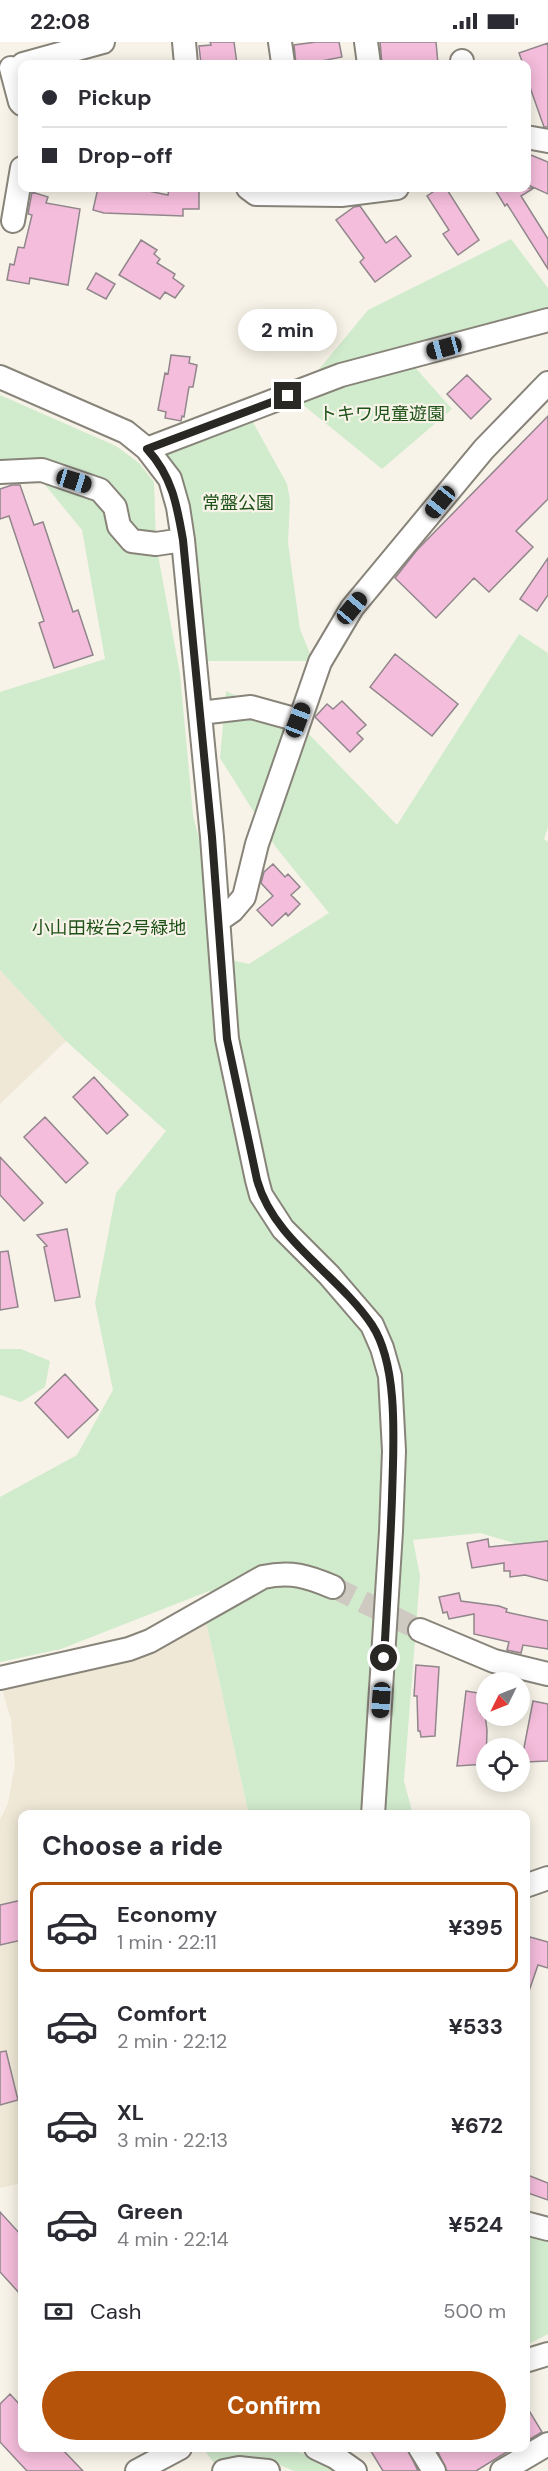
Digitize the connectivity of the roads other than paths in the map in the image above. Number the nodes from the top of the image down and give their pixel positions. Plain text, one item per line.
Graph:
1 (103, 42) edge
2 (184, 42) edge
3 (366, 42) edge
4 (39, 60) edge
5 (186, 60) edge
6 (368, 60) edge
7 (14, 67) edge
8 (18, 90) edge
9 (531, 138) edge
10 (548, 141) edge
11 (18, 192) edge
12 (253, 192) edge
13 (278, 192) edge
14 (302, 192) edge
15 (365, 192) edge
16 (13, 221) dead end
17 (548, 320) edge
18 (0, 377) edge
19 (548, 383) edge
20 (147, 449) junction
21 (0, 472) edge
22 (183, 540) junction
23 (200, 713) junction
24 (298, 720) junction
25 (219, 920) junction
26 (333, 1587) tunnel mouth
27 (420, 1630) tunnel mouth
28 (548, 1674) edge
29 (0, 1678) edge
30 (374, 1810) edge
31 (548, 1878) edge
32 (530, 1884) edge
33 (530, 2224) edge
34 (548, 2229) edge
35 (548, 2354) edge
36 (530, 2359) edge
37 (548, 2444) edge
38 (173, 2452) edge
39 (324, 2452) edge
40 (422, 2452) edge
41 (137, 2471) edge
42 (224, 2471) edge
43 (267, 2471) edge
44 (355, 2471) edge
45 (434, 2471) edge
46 (502, 2471) edge

1 - 4 street
2 - 5 street
3 - 6 street
7 - 8 street
9 - 10 street
11 - 16 street
12 - 13 street
14 - 15 street
17 - 20 street
18 - 20 street
19 - 24 street
20 - 22 street
21 - 22 street
22 - 23 street
23 - 24 street
23 - 25 street
24 - 25 street
25 - 30 street
26 - 29 street
27 - 28 street
31 - 32 street
33 - 34 street
35 - 36 street
37 - 46 street
38 - 41 street
39 - 44 street
40 - 45 street
42 - 43 street

